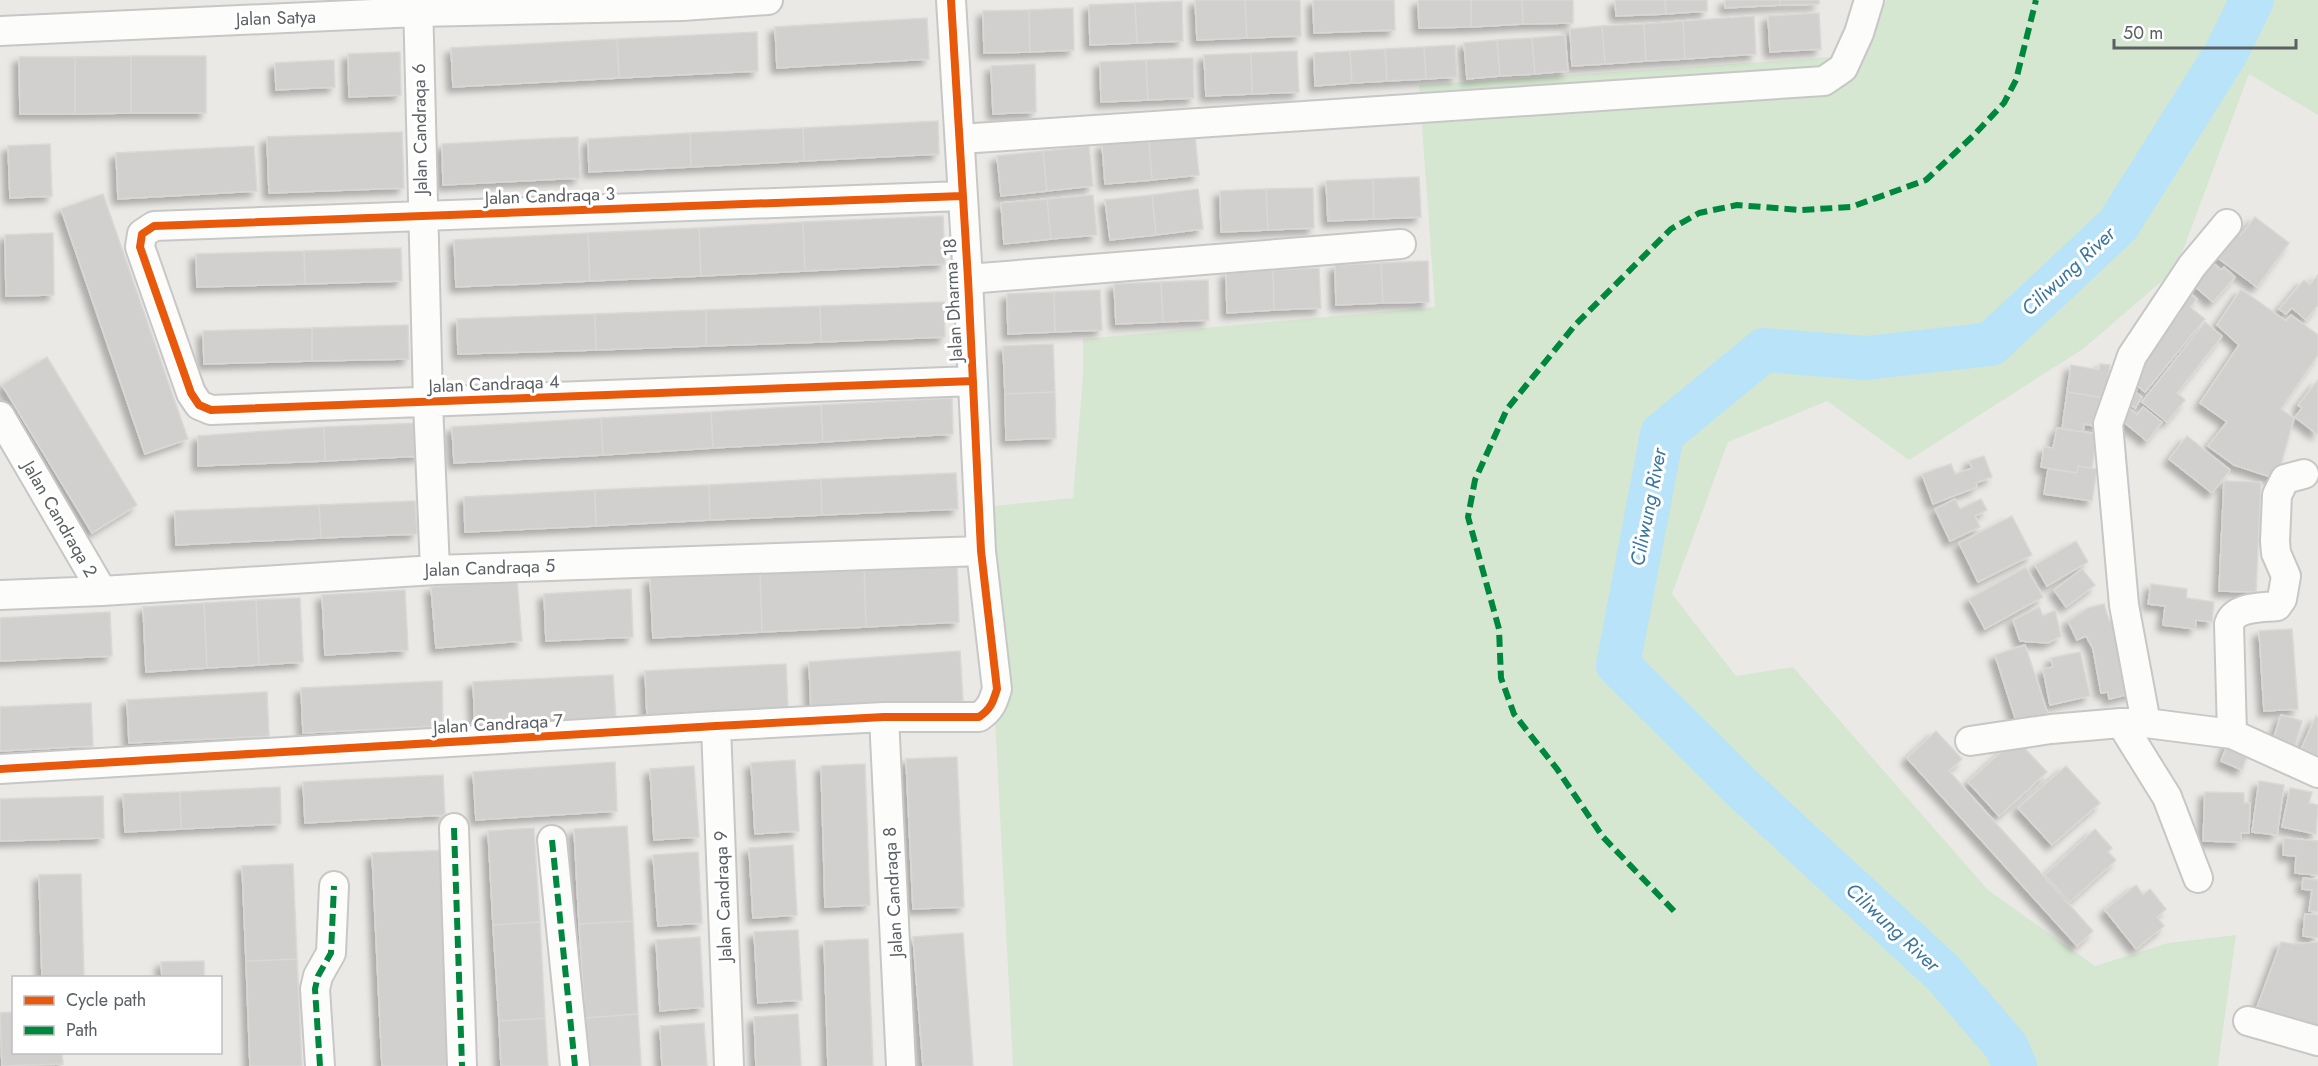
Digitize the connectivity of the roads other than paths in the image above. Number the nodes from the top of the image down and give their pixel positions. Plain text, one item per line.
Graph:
1 (768, 0) edge
2 (951, 0) edge
3 (1869, 0) edge
4 (682, 3) edge
5 (417, 6) edge
6 (268, 9) edge
7 (0, 31) edge
8 (960, 139) junction
9 (962, 196) junction
10 (422, 216) junction
11 (2226, 224) dead end
12 (142, 234) joint
13 (1401, 244) dead end
14 (968, 279) junction
15 (973, 381) junction
16 (428, 402) junction
17 (0, 416) edge
18 (2304, 474) dead end
19 (981, 551) junction
20 (435, 570) junction
21 (102, 591) junction
22 (0, 594) edge
23 (993, 705) joint
24 (884, 717) junction
25 (2133, 723) junction
26 (716, 726) junction
27 (2232, 734) junction
28 (1970, 741) dead end
29 (0, 768) edge
30 (2318, 773) edge
31 (454, 828) dead end
32 (552, 840) dead end
33 (2198, 878) dead end
34 (334, 886) dead end
35 (2248, 1021) dead end
36 (2318, 1041) edge
37 (320, 1066) edge
38 (462, 1066) edge
39 (575, 1066) edge
40 (729, 1066) edge
41 (901, 1066) edge

1 - 4 street, Jalan Satya
2 - 8 street, Jalan Dharma 18
3 - 8 street
4 - 5 street, Jalan Satya
5 - 6 street, Jalan Satya
5 - 10 street, Jalan Candraqa 6
6 - 7 street, Jalan Satya
8 - 9 street, Jalan Dharma 18
9 - 10 street, Jalan Candraqa 3
9 - 14 street, Jalan Dharma 18
10 - 12 street, Jalan Candraqa 3
10 - 16 street, Jalan Candraqa 6
11 - 25 street
12 - 16 street, Jalan Candraqa 4
13 - 14 street
14 - 15 street, Jalan Dharma 18
15 - 16 street, Jalan Candraqa 4
15 - 19 street, Jalan Dharma 18
16 - 20 street, Jalan Candraqa 6
17 - 21 street, Jalan Candraqa 2
18 - 27 street
19 - 20 street, Jalan Candraqa 5
19 - 23 street, Jalan Dharma 18
20 - 21 street, Jalan Candraqa 5
21 - 22 street, Jalan Candraqa 5
23 - 24 street, Jalan Candraqa 7
24 - 26 street, Jalan Candraqa 7
24 - 41 street, Jalan Candraqa 8
25 - 27 street
25 - 28 street
25 - 33 street
26 - 29 street, Jalan Candraqa 7
26 - 40 street, Jalan Candraqa 9
27 - 30 street
31 - 38 street
32 - 39 street
34 - 37 street
35 - 36 street

